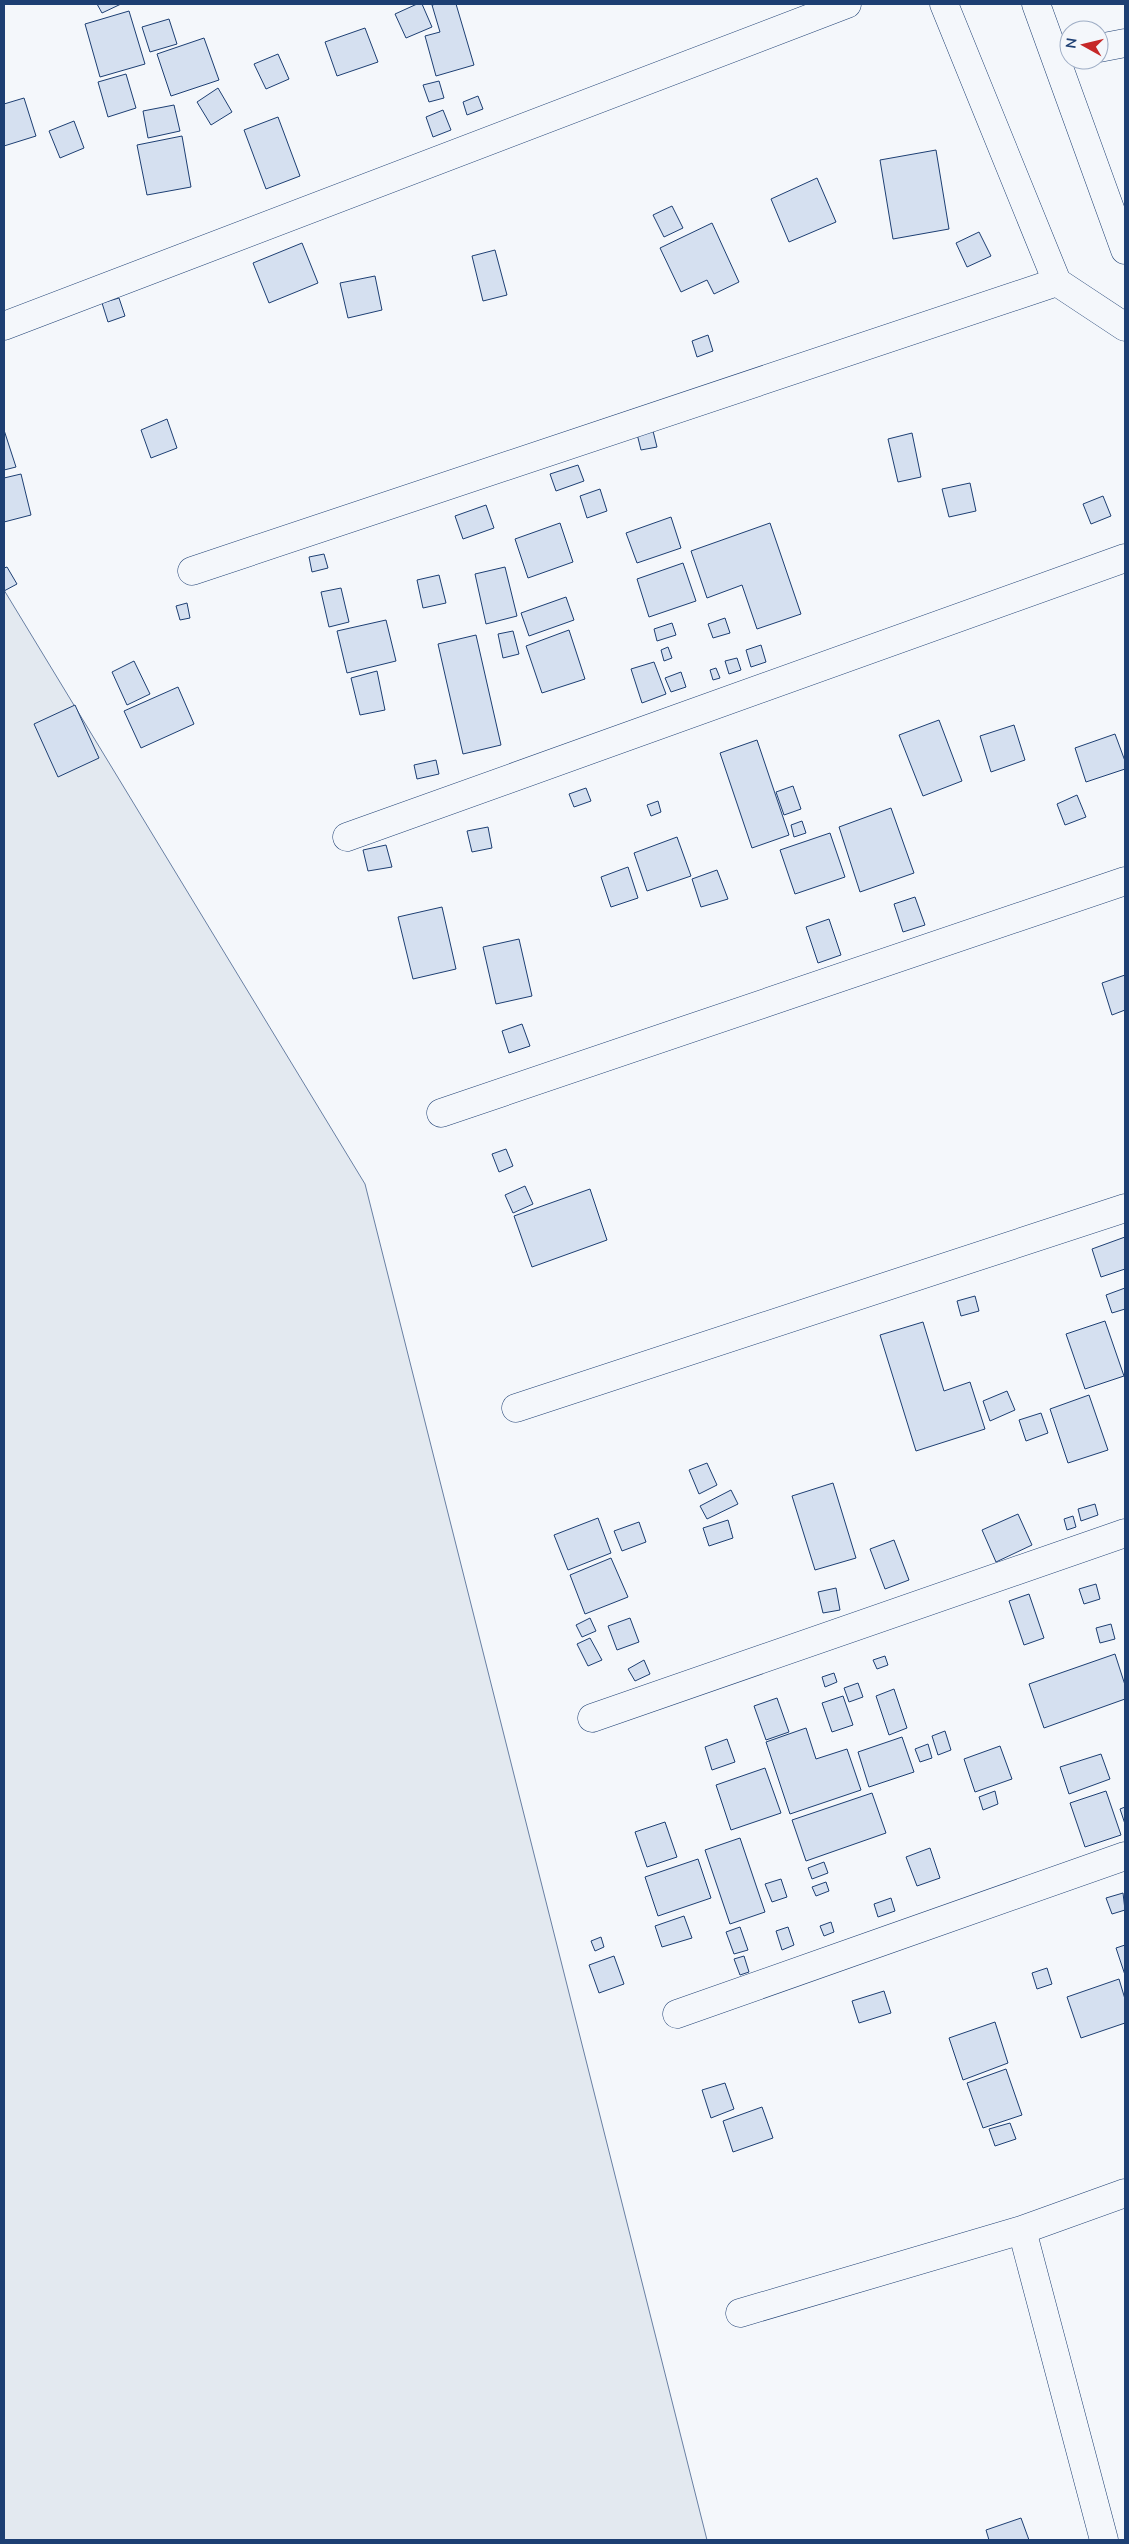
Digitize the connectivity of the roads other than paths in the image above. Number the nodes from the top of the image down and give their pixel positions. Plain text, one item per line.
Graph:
1 (847, 4) edge
2 (944, 4) edge
3 (1036, 4) edge
4 (1125, 43) edge
5 (1109, 46) edge
6 (1059, 49) edge
7 (1067, 70) edge
8 (1125, 250) edge
9 (1058, 282) junction
10 (4, 326) edge
11 (1125, 327) edge
12 (1125, 558) edge
13 (192, 571) dead end
14 (346, 837) dead end
15 (1125, 881) edge
16 (441, 1113) dead end
17 (1125, 1208) edge
18 (516, 1408) dead end
19 (1125, 1533) edge
20 (592, 1718) dead end
21 (1125, 1856) edge
22 (678, 2014) dead end
23 (1125, 2193) edge
24 (1022, 2230) junction
25 (740, 2313) dead end
26 (1104, 2540) edge

1 - 10 street
2 - 9 street
3 - 6 street
4 - 5 street
7 - 8 street
9 - 11 street
9 - 13 street
12 - 14 street
15 - 16 street
17 - 18 street
19 - 20 street
21 - 22 street
23 - 24 street
24 - 25 street
24 - 26 street

